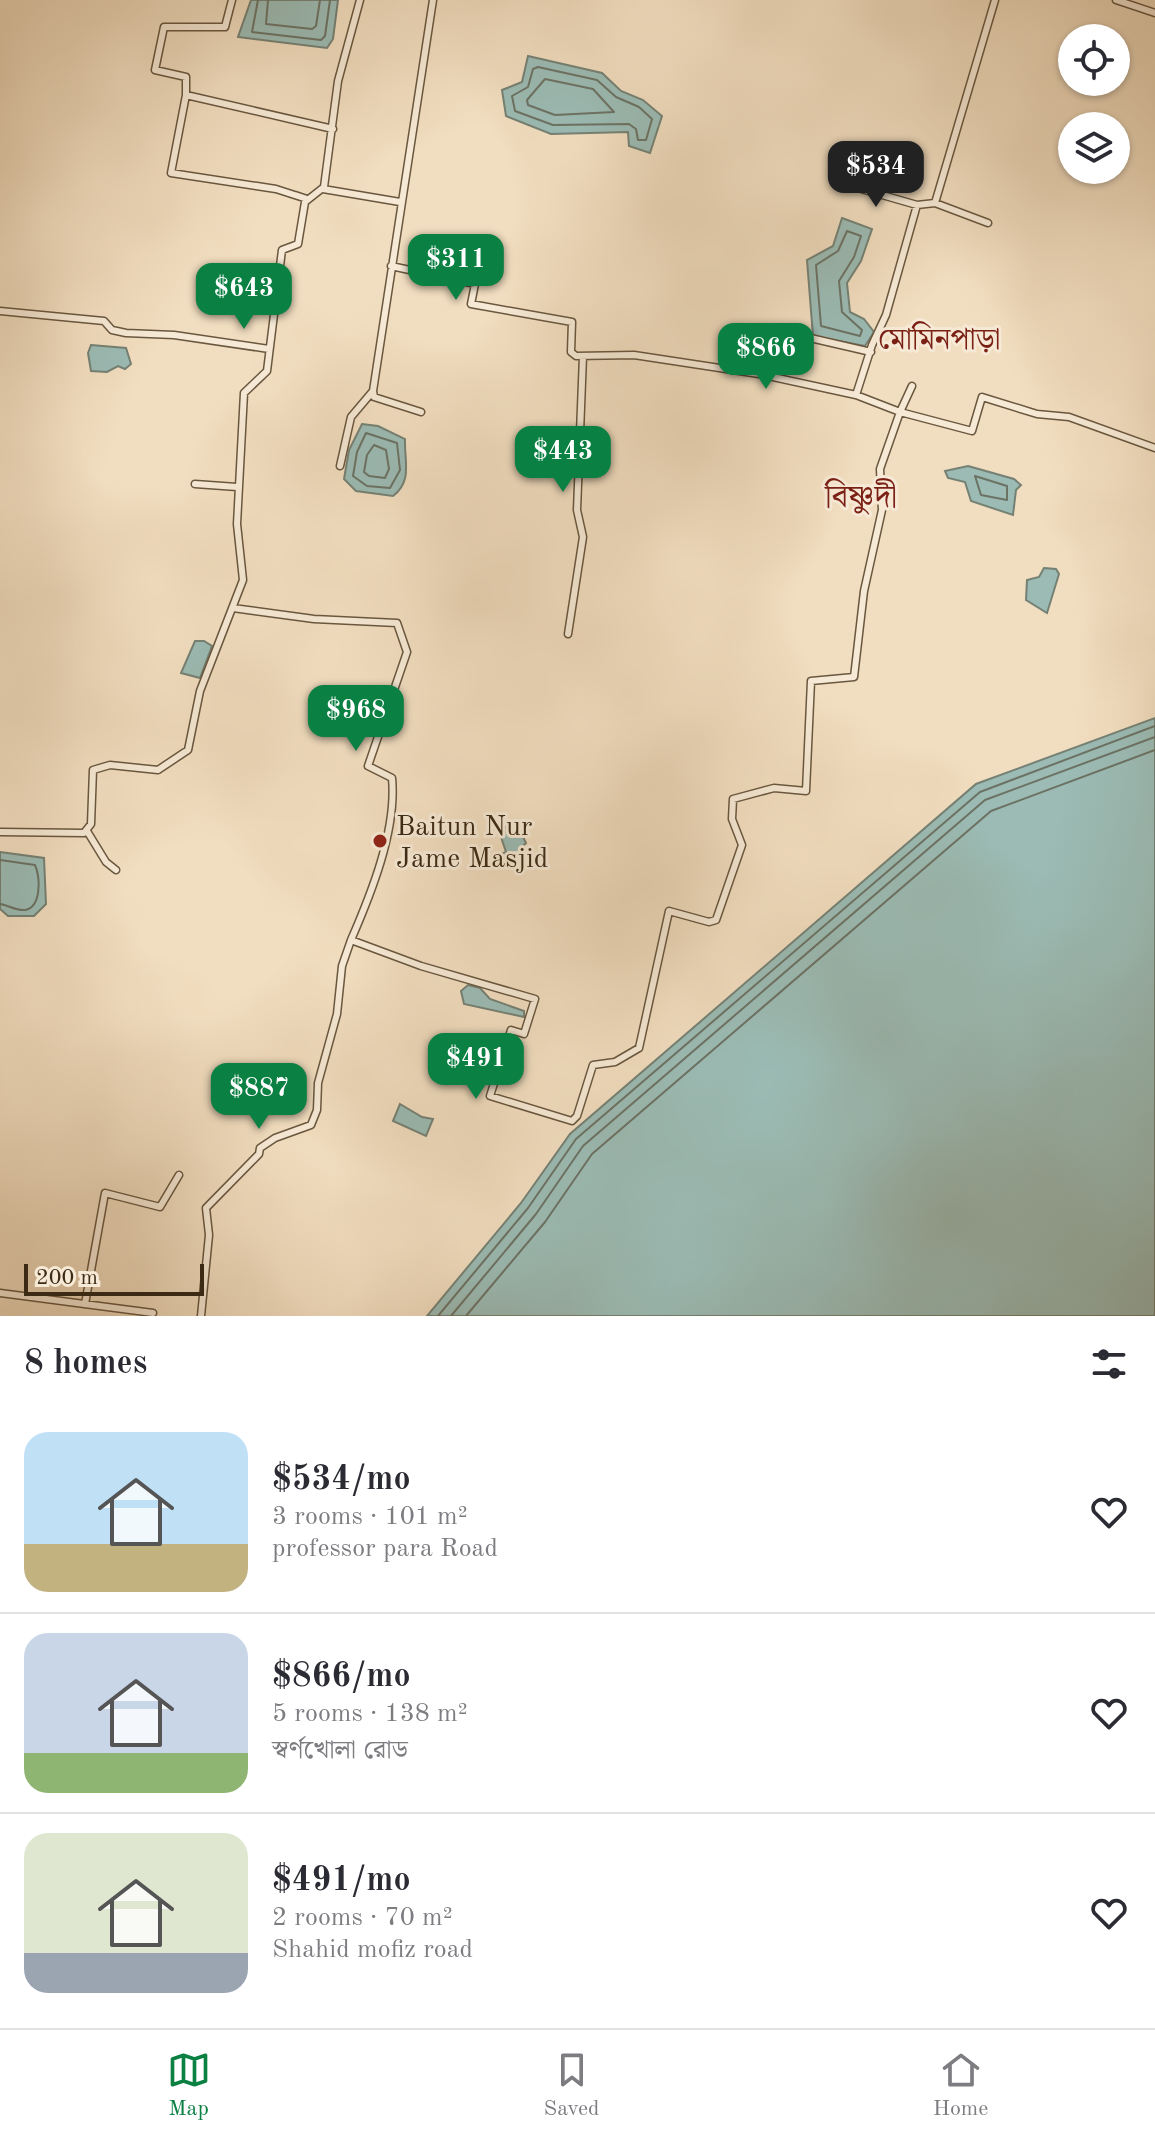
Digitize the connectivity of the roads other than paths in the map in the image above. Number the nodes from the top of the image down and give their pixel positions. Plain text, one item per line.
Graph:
1 (232, 0) edge
2 (360, 0) edge
3 (433, 0) edge
4 (995, 0) edge
5 (1116, 0) edge
6 (1155, 13) edge
7 (186, 95) junction
8 (333, 129) junction
9 (844, 184) dead end
10 (323, 189) junction
11 (295, 195) dead end
12 (307, 199) junction
13 (400, 202) junction
14 (935, 203) junction
15 (917, 205) junction
16 (988, 223) dead end
17 (391, 266) junction
18 (0, 311) edge
19 (806, 337) dead end
20 (269, 349) junction
21 (871, 352) junction
22 (583, 356) junction
23 (912, 386) dead end
24 (373, 391) junction
25 (856, 395) junction
26 (421, 412) dead end
27 (900, 412) junction
28 (1155, 448) edge
29 (340, 466) dead end
30 (195, 484) dead end
31 (237, 487) junction
32 (233, 608) junction
33 (568, 634) dead end
34 (87, 831) junction
35 (0, 832) edge
36 (116, 870) dead end
37 (351, 940) junction
38 (179, 1175) dead end
39 (0, 1295) edge
40 (85, 1304) junction
41 (153, 1313) dead end
42 (201, 1316) edge

1 - 7 street
2 - 8 street
3 - 13 street
4 - 14 street
5 - 6 street
7 - 8 street
7 - 12 street
8 - 10 street
9 - 15 street
10 - 12 street
10 - 13 street
11 - 12 street
12 - 20 street
13 - 17 street
14 - 15 street
14 - 16 street
15 - 21 street
17 - 22 street
17 - 24 street
18 - 20 street
19 - 21 street
20 - 31 street
21 - 25 street
22 - 25 street
22 - 33 street
23 - 27 street
24 - 26 street
24 - 29 street
25 - 27 street
27 - 28 street
27 - 37 street
30 - 31 street
31 - 32 street
32 - 34 street
32 - 37 street
34 - 35 street
34 - 36 street
37 - 42 street
38 - 40 street
39 - 40 street
40 - 41 street

